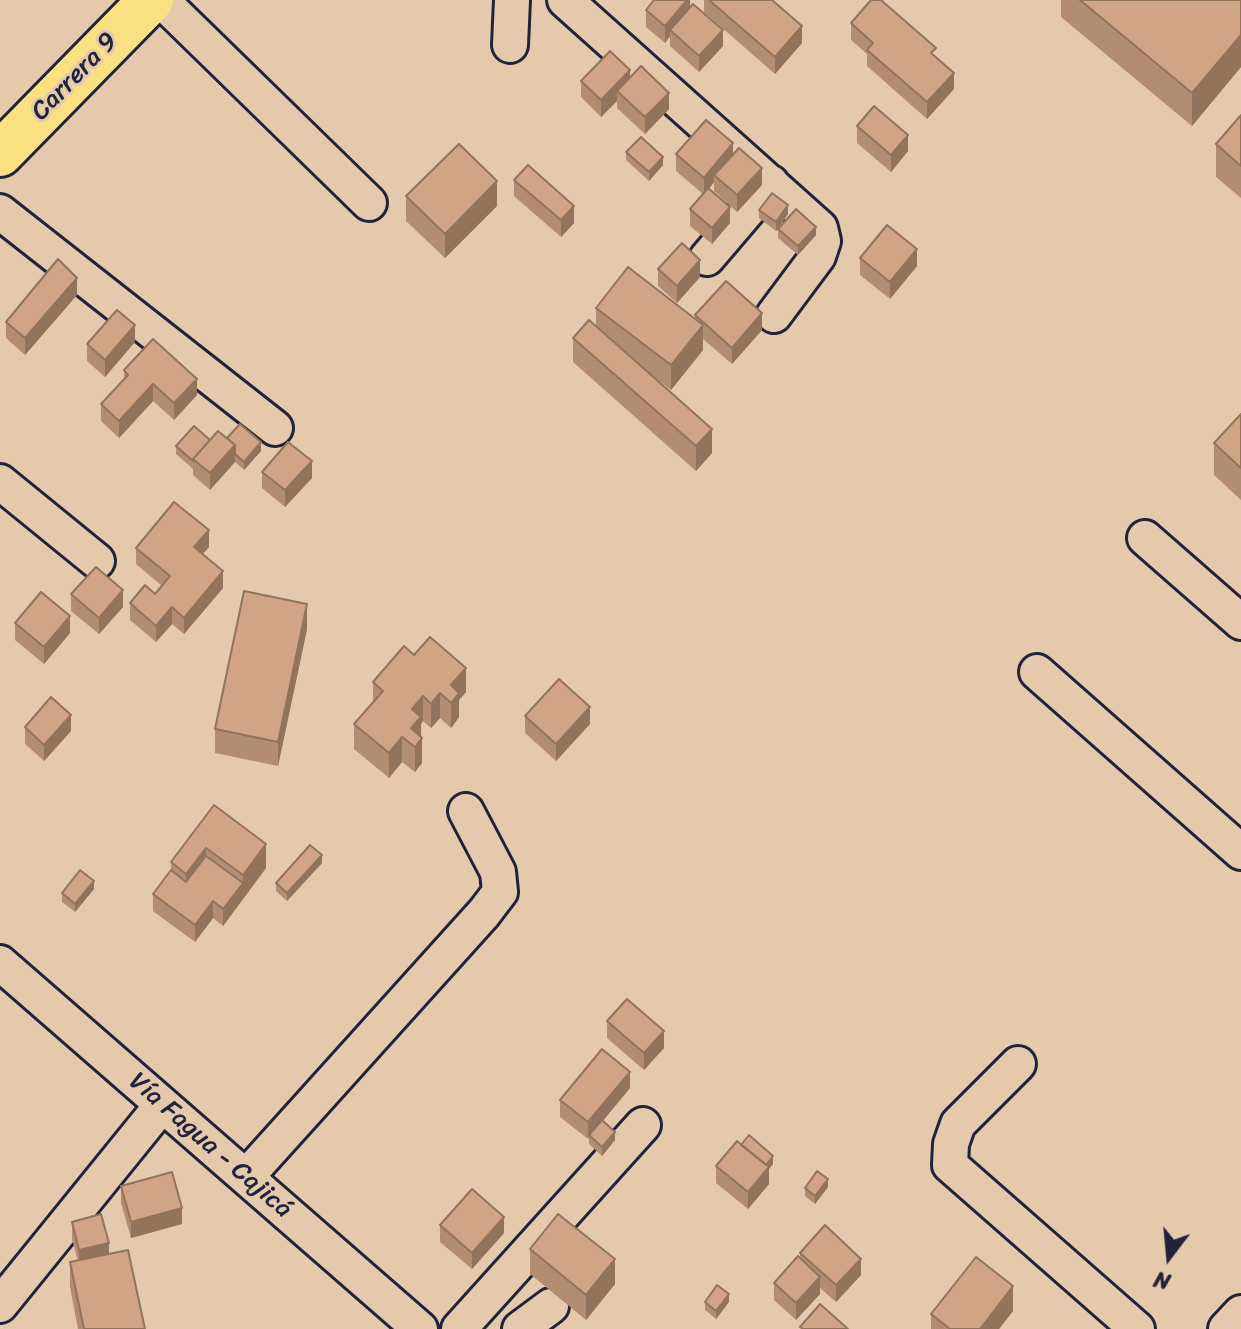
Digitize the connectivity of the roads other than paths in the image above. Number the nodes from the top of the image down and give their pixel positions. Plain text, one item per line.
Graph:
1 (512, 0) edge
2 (565, 0) edge
3 (142, 4) edge
4 (510, 45) dead end
5 (0, 154) edge
6 (771, 183) junction
7 (369, 203) dead end
8 (0, 212) edge
9 (707, 258) dead end
10 (774, 315) dead end
11 (275, 428) dead end
12 (0, 482) edge
13 (1145, 538) dead end
14 (97, 561) dead end
15 (1241, 622) edge
16 (1037, 672) dead end
17 (466, 811) dead end
18 (1241, 852) edge
19 (0, 963) edge
20 (1018, 1064) dead end
21 (162, 1105) junction
22 (643, 1125) dead end
23 (246, 1177) junction
24 (0, 1305) edge
25 (551, 1306) dead end
26 (1241, 1313) edge
27 (420, 1329) edge
28 (459, 1329) edge
29 (520, 1329) edge
30 (1137, 1329) edge
31 (1226, 1329) edge

1 - 4 street
2 - 6 street
3 - 5 main road, Carrera 9
3 - 7 street
6 - 9 street
6 - 10 street
8 - 11 street
12 - 14 street
13 - 15 street
16 - 18 street
17 - 23 street
19 - 21 street, Vía Fagua - Cajicá
20 - 30 street
21 - 23 street, Vía Fagua - Cajicá
21 - 24 street
22 - 28 street
23 - 27 street, Vía Fagua - Cajicá
25 - 29 street
26 - 31 street

